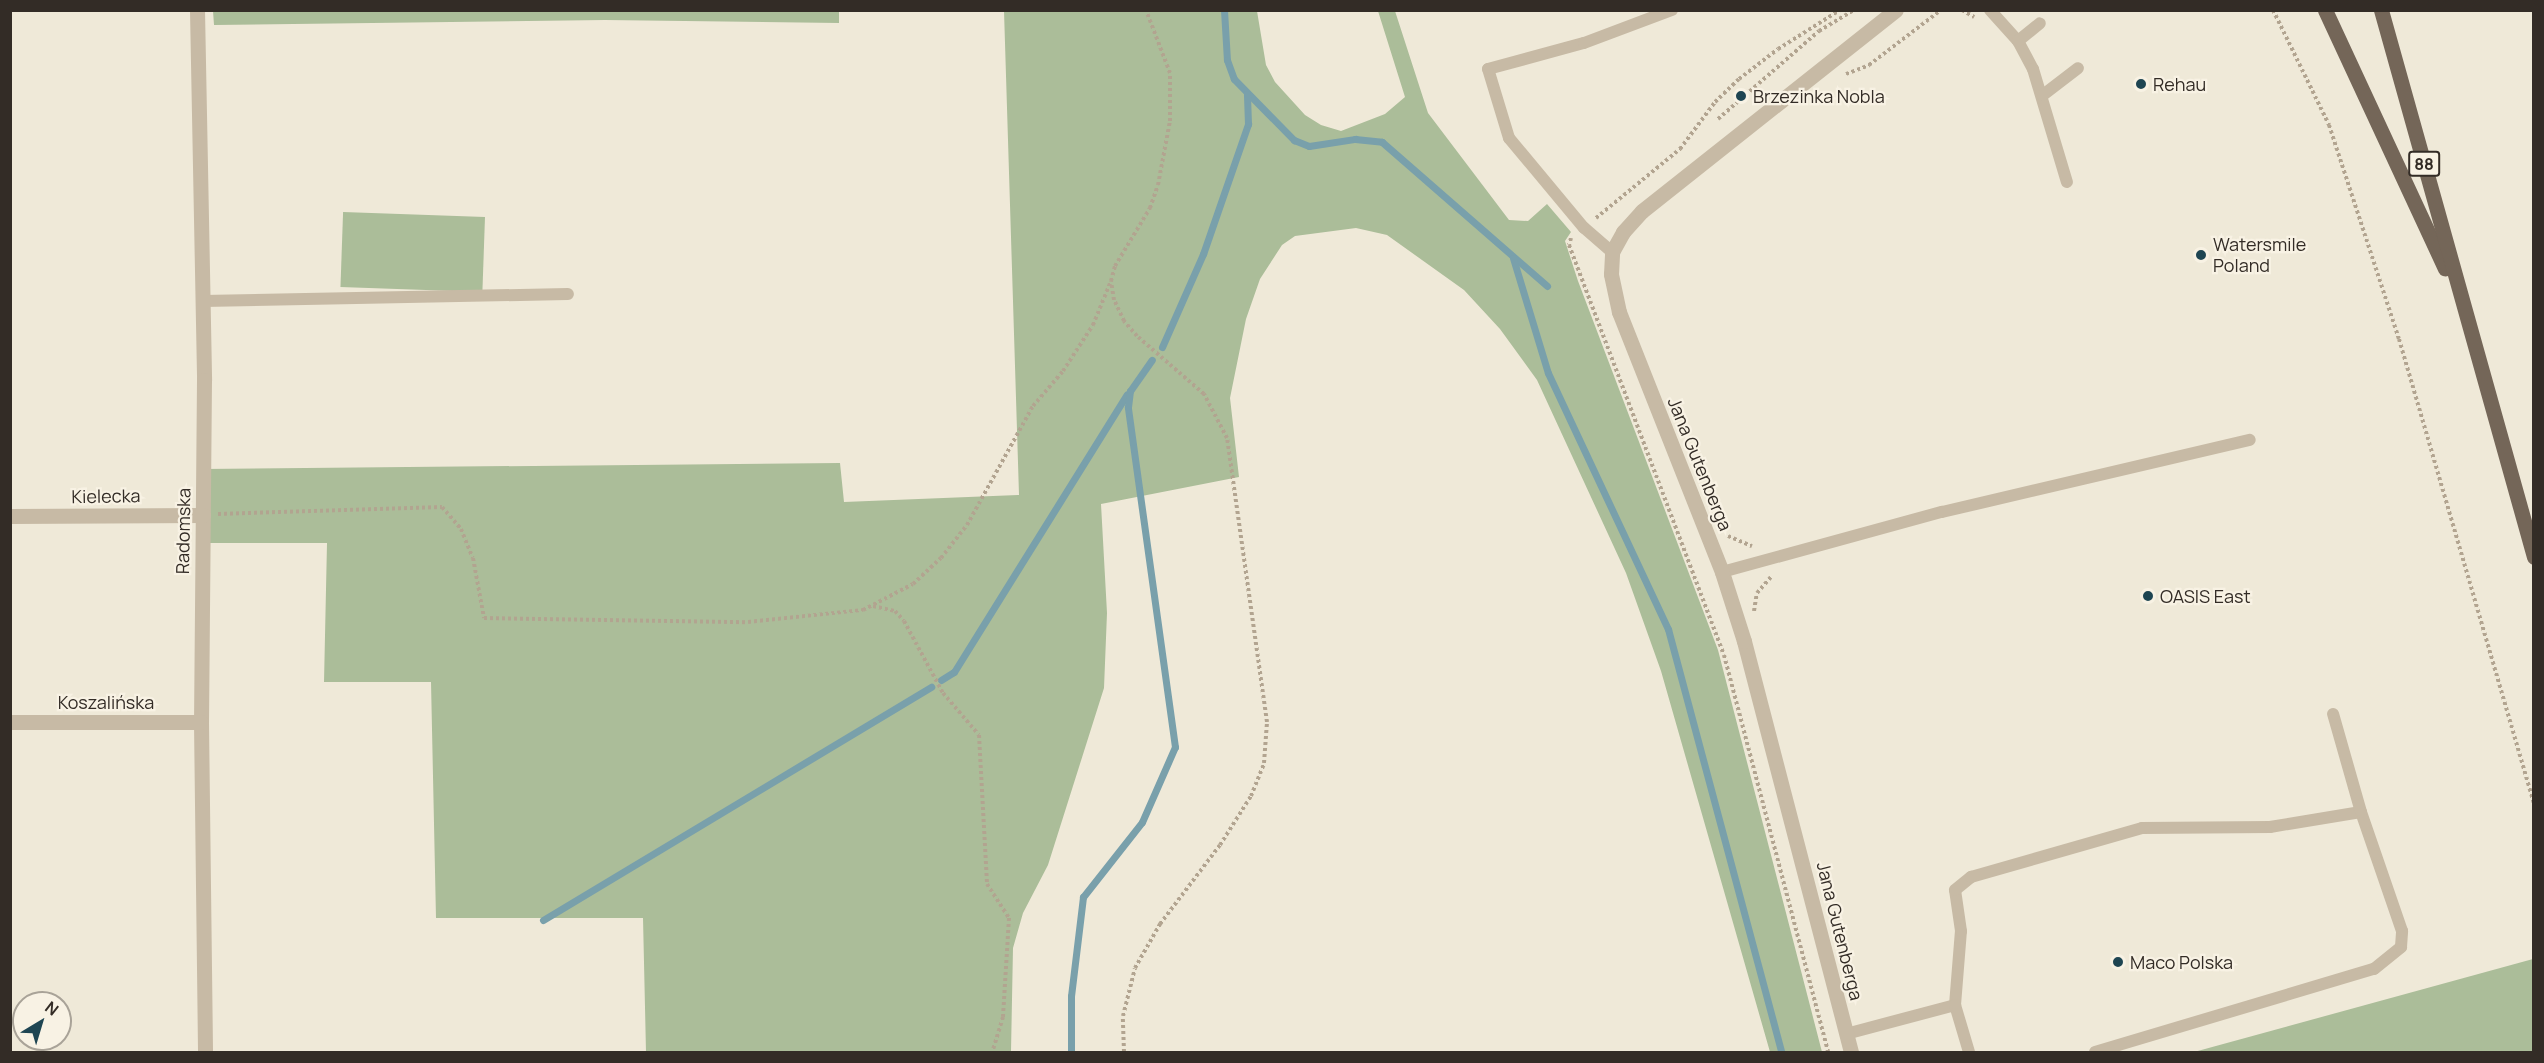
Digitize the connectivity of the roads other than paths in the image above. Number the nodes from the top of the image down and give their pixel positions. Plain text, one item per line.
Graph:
1 (197, 10) edge
2 (1896, 10) edge
3 (1990, 10) edge
4 (2325, 10) edge
5 (2381, 10) edge
6 (1667, 11) edge
7 (2040, 23) dead end
8 (2018, 41) junction
9 (2078, 68) dead end
10 (2043, 95) junction
11 (2067, 182) dead end
12 (1612, 252) junction
13 (568, 294) dead end
14 (203, 301) junction
15 (2467, 317) junction
16 (2250, 440) dead end
17 (203, 514) junction
18 (10, 516) edge
19 (2534, 557) edge
20 (1722, 572) junction
21 (2334, 714) dead end
22 (10, 722) edge
23 (201, 722) junction
24 (2361, 812) junction
25 (1955, 1005) junction
26 (1846, 1034) junction
27 (205, 1053) edge
28 (1851, 1053) edge
29 (1970, 1053) edge
30 (2095, 1053) edge

1 - 14 street, Radomska
2 - 12 street
3 - 8 lane
4 - 15 main road
5 - 15 main road, 88
6 - 12 lane
7 - 8 lane
8 - 10 lane
9 - 10 lane
10 - 11 lane
12 - 20 street, Jana Gutenberga
13 - 14 lane
14 - 17 street, Radomska
15 - 19 main road, 88
16 - 20 lane
17 - 18 street, Kielecka
17 - 23 street, Radomska
20 - 26 street, Jana Gutenberga
21 - 24 lane
22 - 23 street, Koszalińska
23 - 27 street, Radomska
24 - 25 lane
24 - 30 lane
25 - 26 lane
25 - 29 lane
26 - 28 street, Jana Gutenberga

